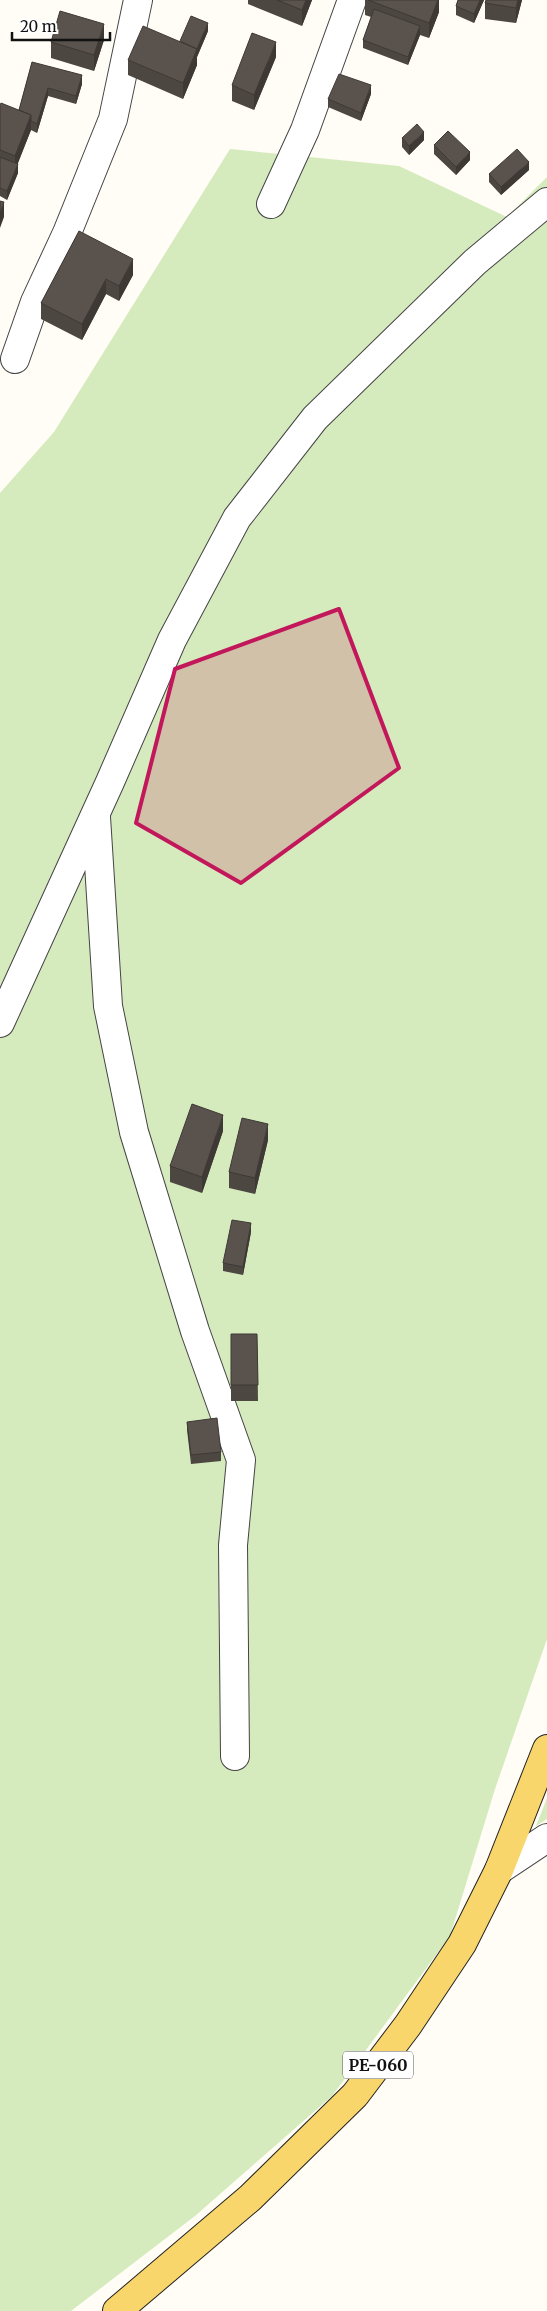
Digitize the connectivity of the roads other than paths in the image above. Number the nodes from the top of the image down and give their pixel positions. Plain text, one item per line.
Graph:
1 (138, 0) edge
2 (352, 0) edge
3 (547, 202) edge
4 (271, 204) dead end
5 (15, 359) dead end
6 (96, 813) junction
7 (0, 1023) edge
8 (547, 1749) edge
9 (235, 1756) dead end
10 (547, 1838) edge
11 (499, 1870) junction
12 (117, 2311) edge

1 - 5 street
2 - 4 street
3 - 6 street
6 - 7 street
6 - 9 street
8 - 11 main road, PE-060 / PE-060
10 - 11 street
11 - 12 main road, PE-060 / PE-060

